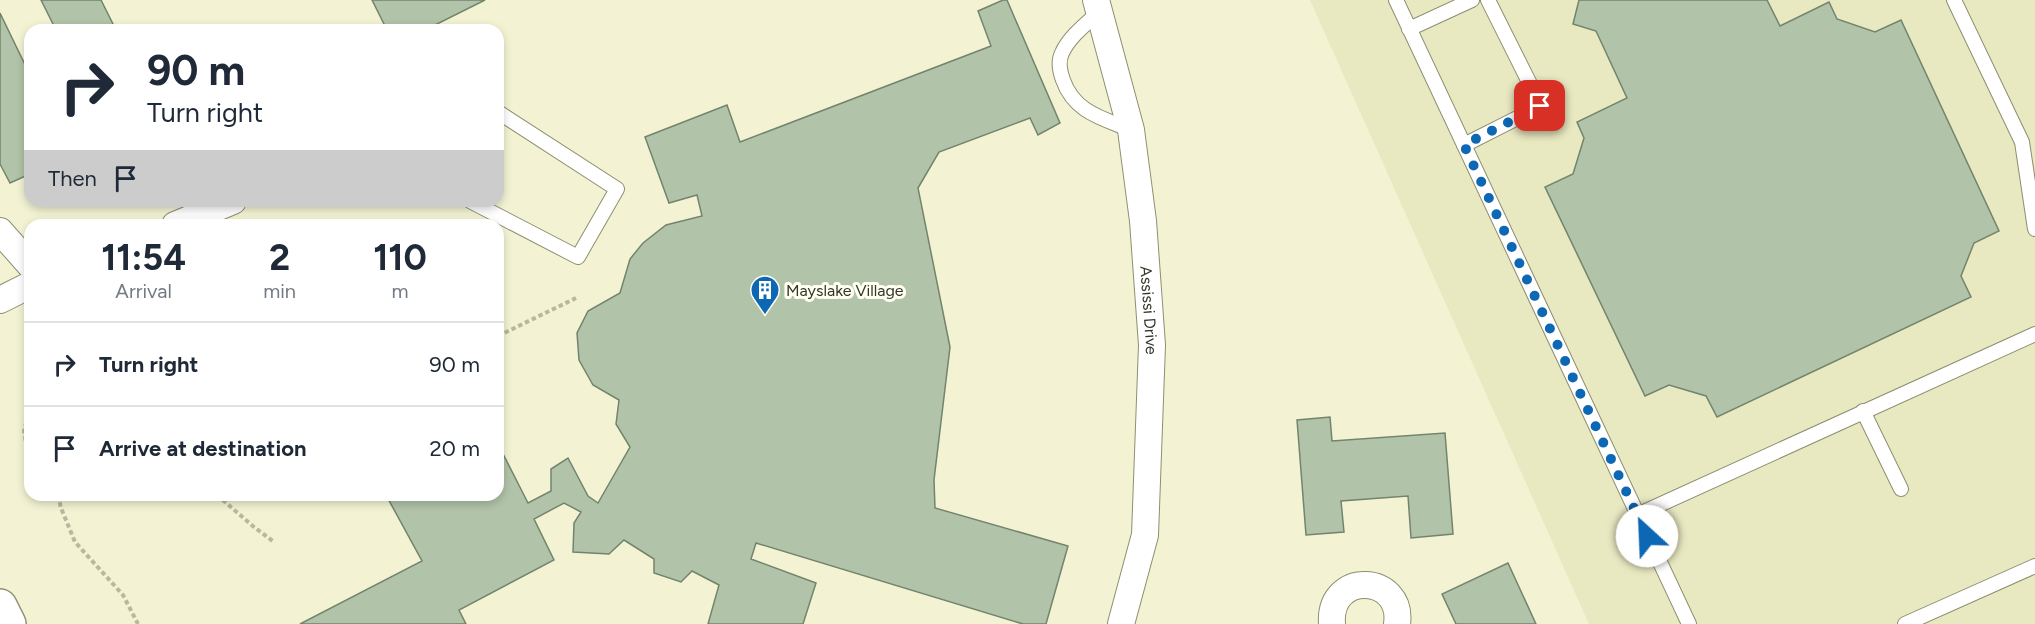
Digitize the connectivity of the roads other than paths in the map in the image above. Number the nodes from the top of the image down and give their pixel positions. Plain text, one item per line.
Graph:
1 (1396, 0) edge
2 (1472, 0) edge
3 (1488, 0) edge
4 (1954, 0) edge
5 (1097, 6) edge
6 (1409, 29) junction
7 (504, 116) edge
8 (1131, 130) junction
9 (1464, 145) junction
10 (218, 207) edge
11 (482, 207) edge
12 (190, 219) edge
13 (2035, 230) edge
14 (0, 231) edge
15 (24, 258) edge
16 (24, 288) edge
17 (0, 300) edge
18 (2035, 334) edge
19 (1863, 411) junction
20 (1901, 489) dead end
21 (1637, 515) junction
22 (2035, 566) edge
23 (0, 606) edge
24 (9, 624) edge
25 (1122, 624) edge
26 (1332, 624) edge
27 (1397, 624) edge
28 (1689, 624) edge
29 (1905, 624) edge

1 - 6 lane
2 - 6 lane
3 - 9 lane
4 - 13 lane
5 - 8 street, Assissi Drive
5 - 8 lane
6 - 9 lane
7 - 11 lane
8 - 25 street, Assissi Drive
9 - 21 lane
10 - 12 street
14 - 15 street
16 - 17 street
18 - 19 lane
19 - 20 lane
19 - 21 lane
21 - 28 lane
22 - 29 lane
23 - 24 street
26 - 27 street

